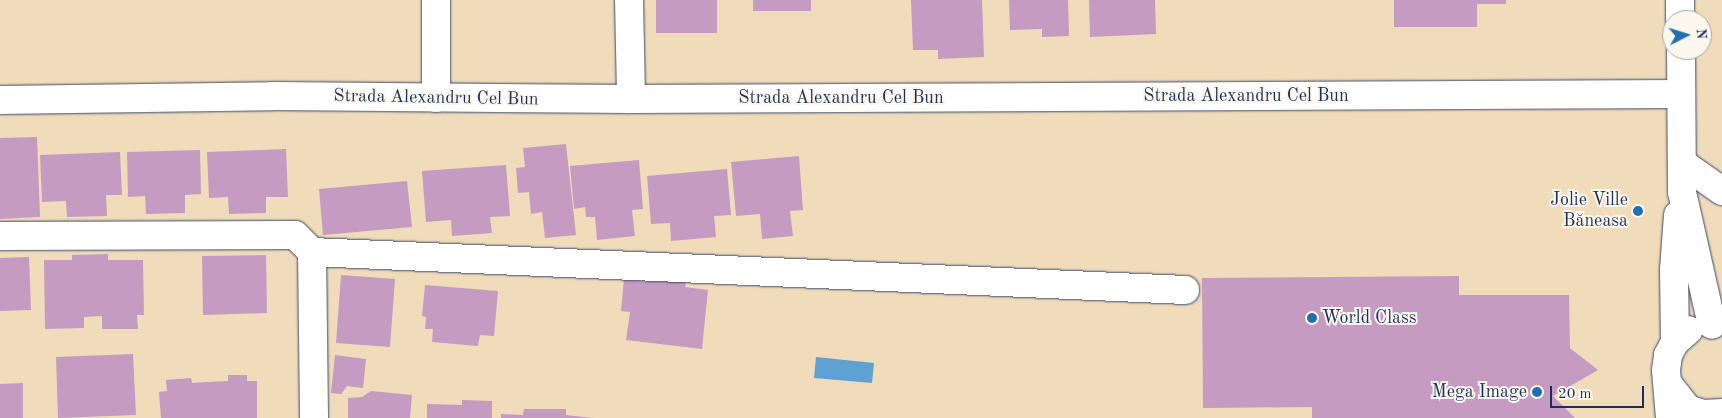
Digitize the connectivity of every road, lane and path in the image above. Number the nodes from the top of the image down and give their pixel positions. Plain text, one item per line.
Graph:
1 (436, 0) edge
2 (629, 0) edge
3 (1681, 60) edge
4 (1681, 94) junction
5 (436, 98) junction
6 (631, 99) junction
7 (0, 100) edge
8 (1682, 163) junction
9 (1722, 191) edge
10 (1682, 192) junction
11 (0, 236) edge
12 (312, 252) junction
13 (1185, 290) dead end
14 (1717, 326) edge
15 (1675, 342) junction
16 (1669, 385) junction
17 (1719, 415) edge
18 (314, 418) edge
19 (1670, 418) edge

1 - 5 street
2 - 6 street
3 - 4 street
4 - 6 street, Strada Alexandru Cel Bun
4 - 8 street
5 - 6 street, Strada Alexandru Cel Bun
5 - 7 street, Strada Alexandru Cel Bun
8 - 9 street
8 - 10 street
10 - 14 street
10 - 15 street
11 - 12 street
12 - 13 street
12 - 18 street
14 - 15 street
15 - 16 street
16 - 17 street
16 - 19 street

